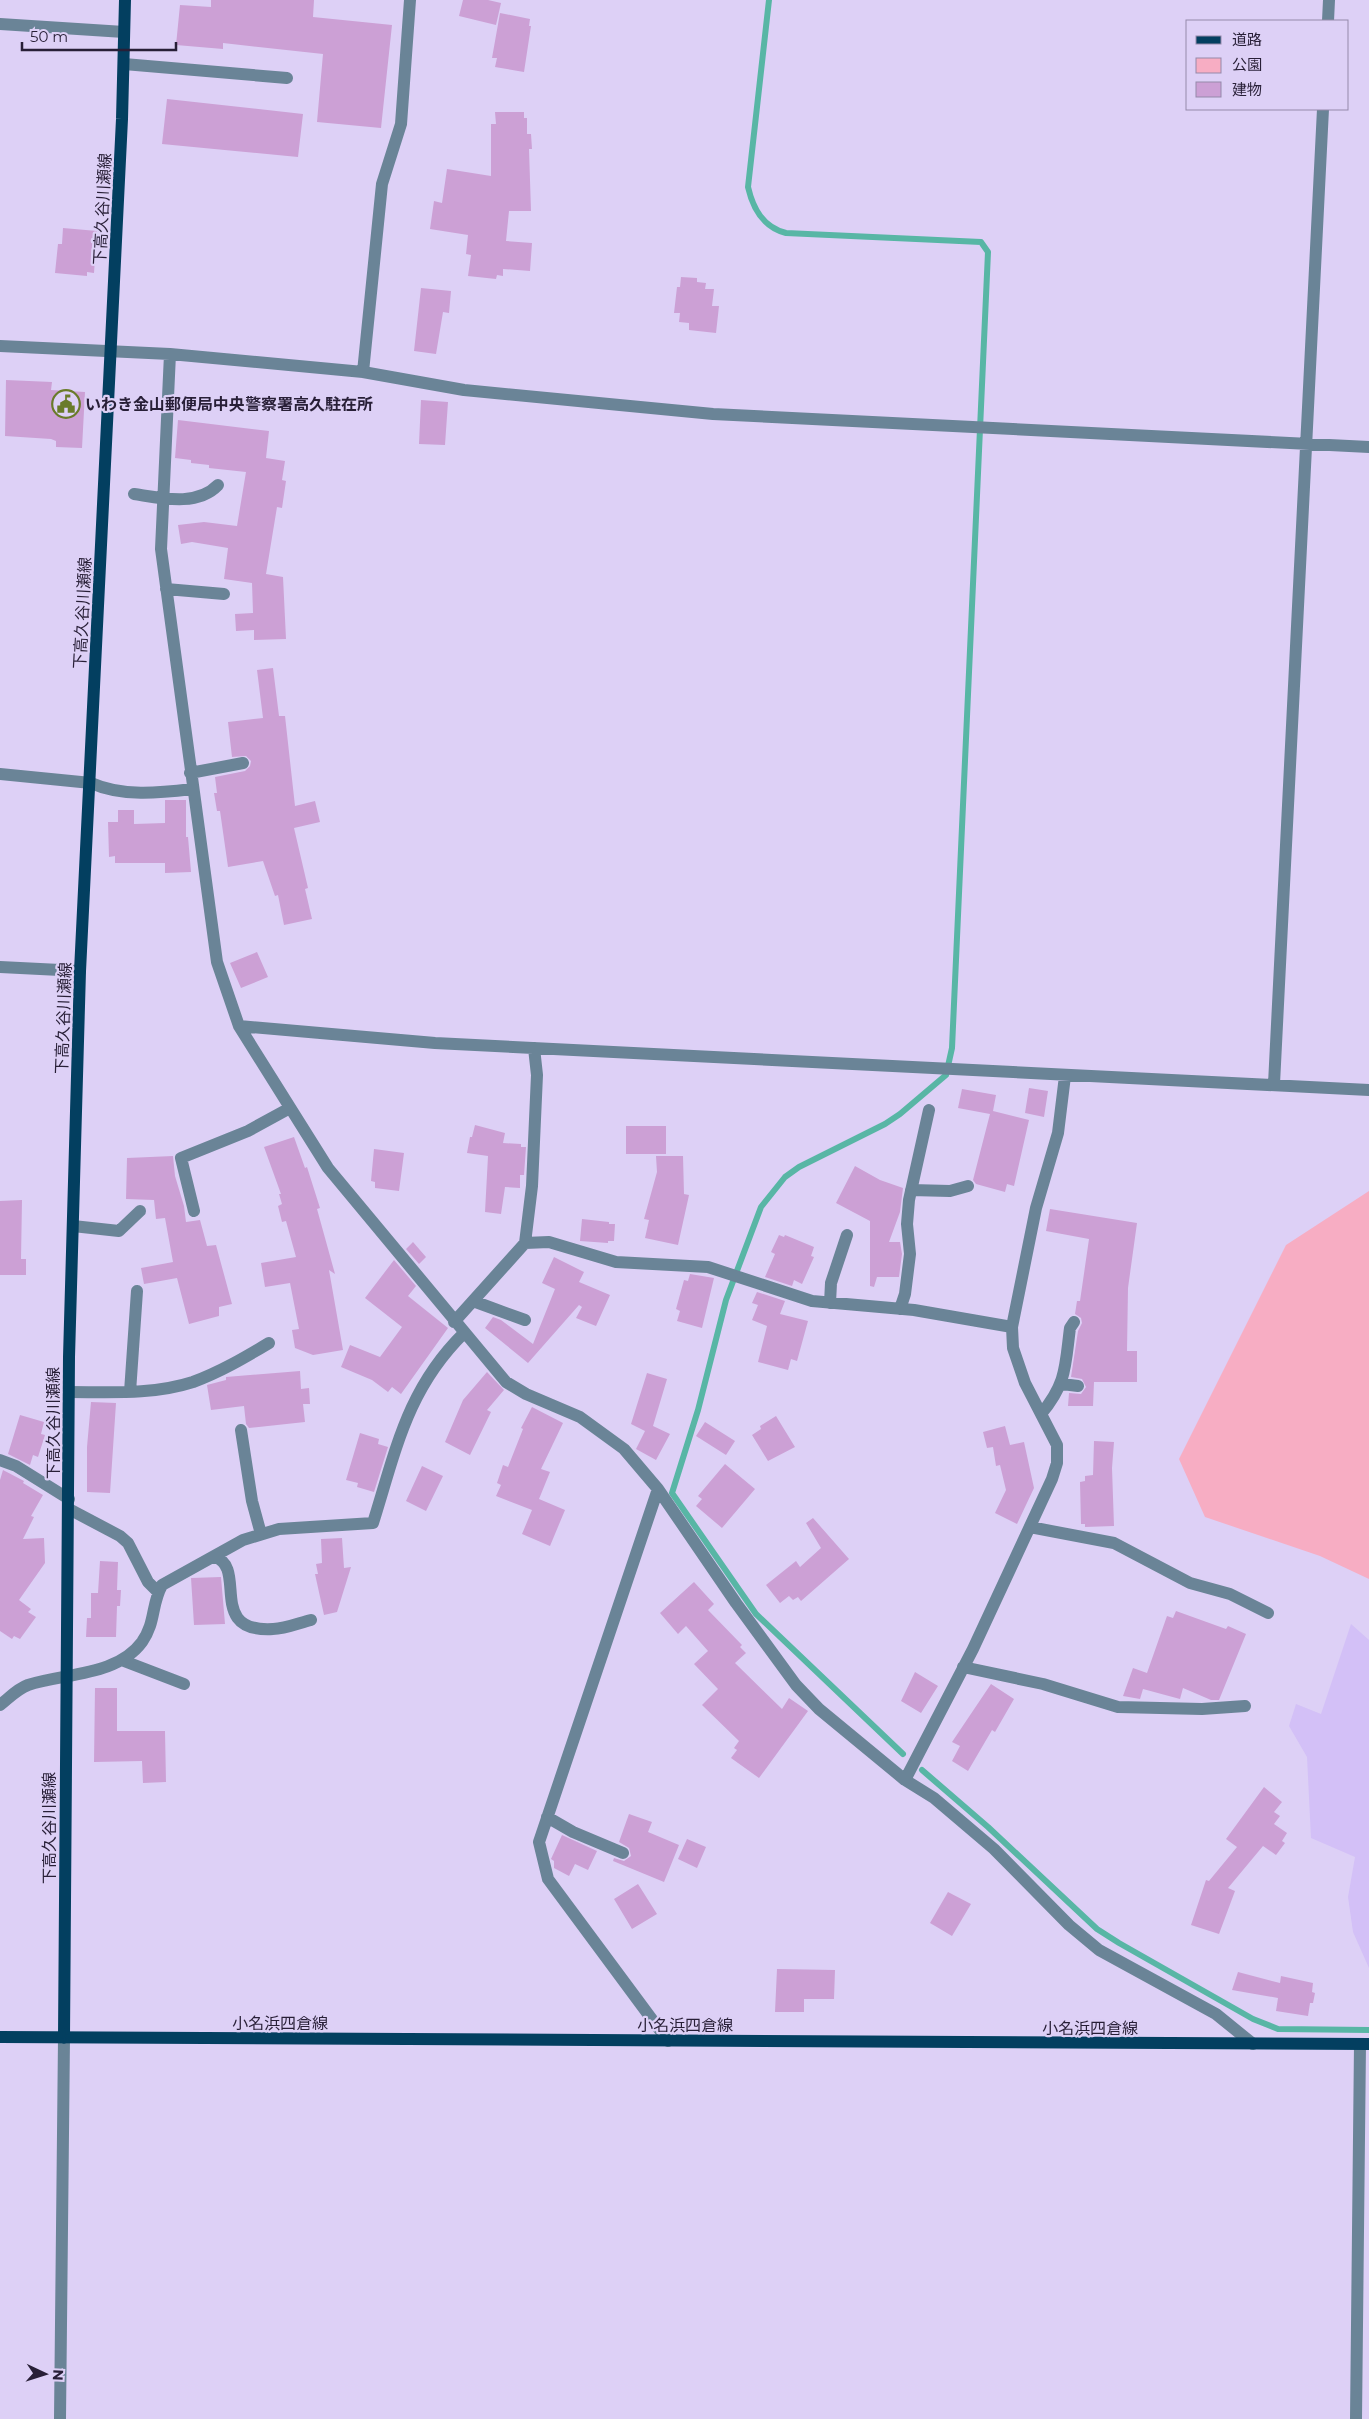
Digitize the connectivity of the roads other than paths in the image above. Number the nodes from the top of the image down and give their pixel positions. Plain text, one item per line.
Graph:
1 (125, 0) edge
2 (410, 0) edge
3 (1329, 0) edge
4 (1328, 20) edge
5 (0, 24) edge
6 (124, 32) junction
7 (124, 64) junction
8 (287, 78) dead end
9 (1323, 110) edge
10 (0, 346) edge
11 (111, 352) junction
12 (170, 354) junction
13 (363, 372) junction
14 (1307, 444) junction
15 (1369, 447) edge
16 (218, 485) dead end
17 (134, 494) dead end
18 (162, 498) junction
19 (166, 590) junction
20 (224, 594) dead end
21 (242, 763) dead end
22 (190, 773) junction
23 (0, 774) edge
24 (91, 784) junction
25 (192, 789) junction
26 (0, 967) edge
27 (80, 971) junction
28 (239, 1026) junction
29 (534, 1048) junction
30 (1065, 1076) junction
31 (1274, 1084) junction
32 (1369, 1090) edge
33 (290, 1108) junction
34 (929, 1110) dead end
35 (968, 1186) dead end
36 (911, 1190) junction
37 (140, 1211) dead end
38 (194, 1211) dead end
39 (73, 1226) junction
40 (847, 1235) dead end
41 (525, 1243) junction
42 (137, 1291) dead end
43 (473, 1301) junction
44 (830, 1303) junction
45 (900, 1308) junction
46 (525, 1320) dead end
47 (454, 1322) junction
48 (1074, 1322) dead end
49 (1012, 1326) junction
50 (464, 1333) junction
51 (269, 1343) dead end
52 (1062, 1384) junction
53 (1078, 1386) dead end
54 (69, 1392) junction
55 (130, 1392) junction
56 (1041, 1414) junction
57 (240, 1430) dead end
58 (0, 1460) edge
59 (658, 1489) junction
60 (69, 1504) junction
61 (1030, 1527) junction
62 (261, 1534) junction
63 (215, 1556) junction
64 (158, 1592) junction
65 (1268, 1613) dead end
66 (311, 1620) dead end
67 (124, 1660) junction
68 (963, 1667) junction
69 (66, 1676) junction
70 (184, 1684) dead end
71 (0, 1705) edge
72 (1245, 1706) dead end
73 (905, 1780) junction
74 (547, 1817) junction
75 (623, 1853) dead end
76 (0, 2037) edge
77 (64, 2038) junction
78 (668, 2041) junction
79 (1253, 2044) junction
80 (1365, 2044) edge
81 (60, 2419) edge
82 (1356, 2419) edge

1 - 6 main road, 下高久谷川瀬線
2 - 13 street
3 - 4 street
5 - 6 street
6 - 7 main road, 下高久谷川瀬線
7 - 8 street
7 - 11 main road, 下高久谷川瀬線
9 - 14 street
10 - 11 street
11 - 12 street
11 - 24 main road, 下高久谷川瀬線
12 - 13 street
12 - 18 street
13 - 14 street
14 - 15 street
14 - 31 street
16 - 18 street
17 - 18 street
18 - 19 street
19 - 20 street
19 - 22 street
21 - 22 street
22 - 25 street
23 - 24 street
24 - 25 street
24 - 27 main road, 下高久谷川瀬線
25 - 28 street
26 - 27 street
27 - 39 main road, 下高久谷川瀬線
28 - 29 street
28 - 33 street
29 - 30 street
29 - 41 street
30 - 31 street
30 - 49 street
31 - 32 street
33 - 38 street
33 - 47 street
34 - 36 street
35 - 36 street
36 - 45 street
37 - 39 street
39 - 54 main road, 下高久谷川瀬線
40 - 44 street
41 - 43 street
41 - 44 street
42 - 55 street
43 - 46 street
43 - 47 street
44 - 45 street
45 - 49 street
47 - 50 street
48 - 52 street
49 - 56 street
50 - 59 street
50 - 62 street
51 - 55 street
52 - 53 street
52 - 56 street
54 - 55 street
54 - 60 main road, 下高久谷川瀬線
56 - 61 street
57 - 62 street
58 - 60 street
59 - 73 street
59 - 74 street
60 - 64 street
60 - 69 main road, 下高久谷川瀬線
61 - 65 street
61 - 68 street
62 - 63 street
63 - 64 street
63 - 66 street
64 - 67 street
67 - 69 street
67 - 70 street
68 - 72 street
68 - 73 street
69 - 71 street
69 - 77 main road, 下高久谷川瀬線
73 - 79 street
74 - 75 street
74 - 78 street
76 - 77 main road, 小名浜四倉線
77 - 78 main road, 小名浜四倉線
77 - 81 street
78 - 79 main road, 小名浜四倉線
79 - 80 main road, 小名浜四倉線
80 - 82 street

